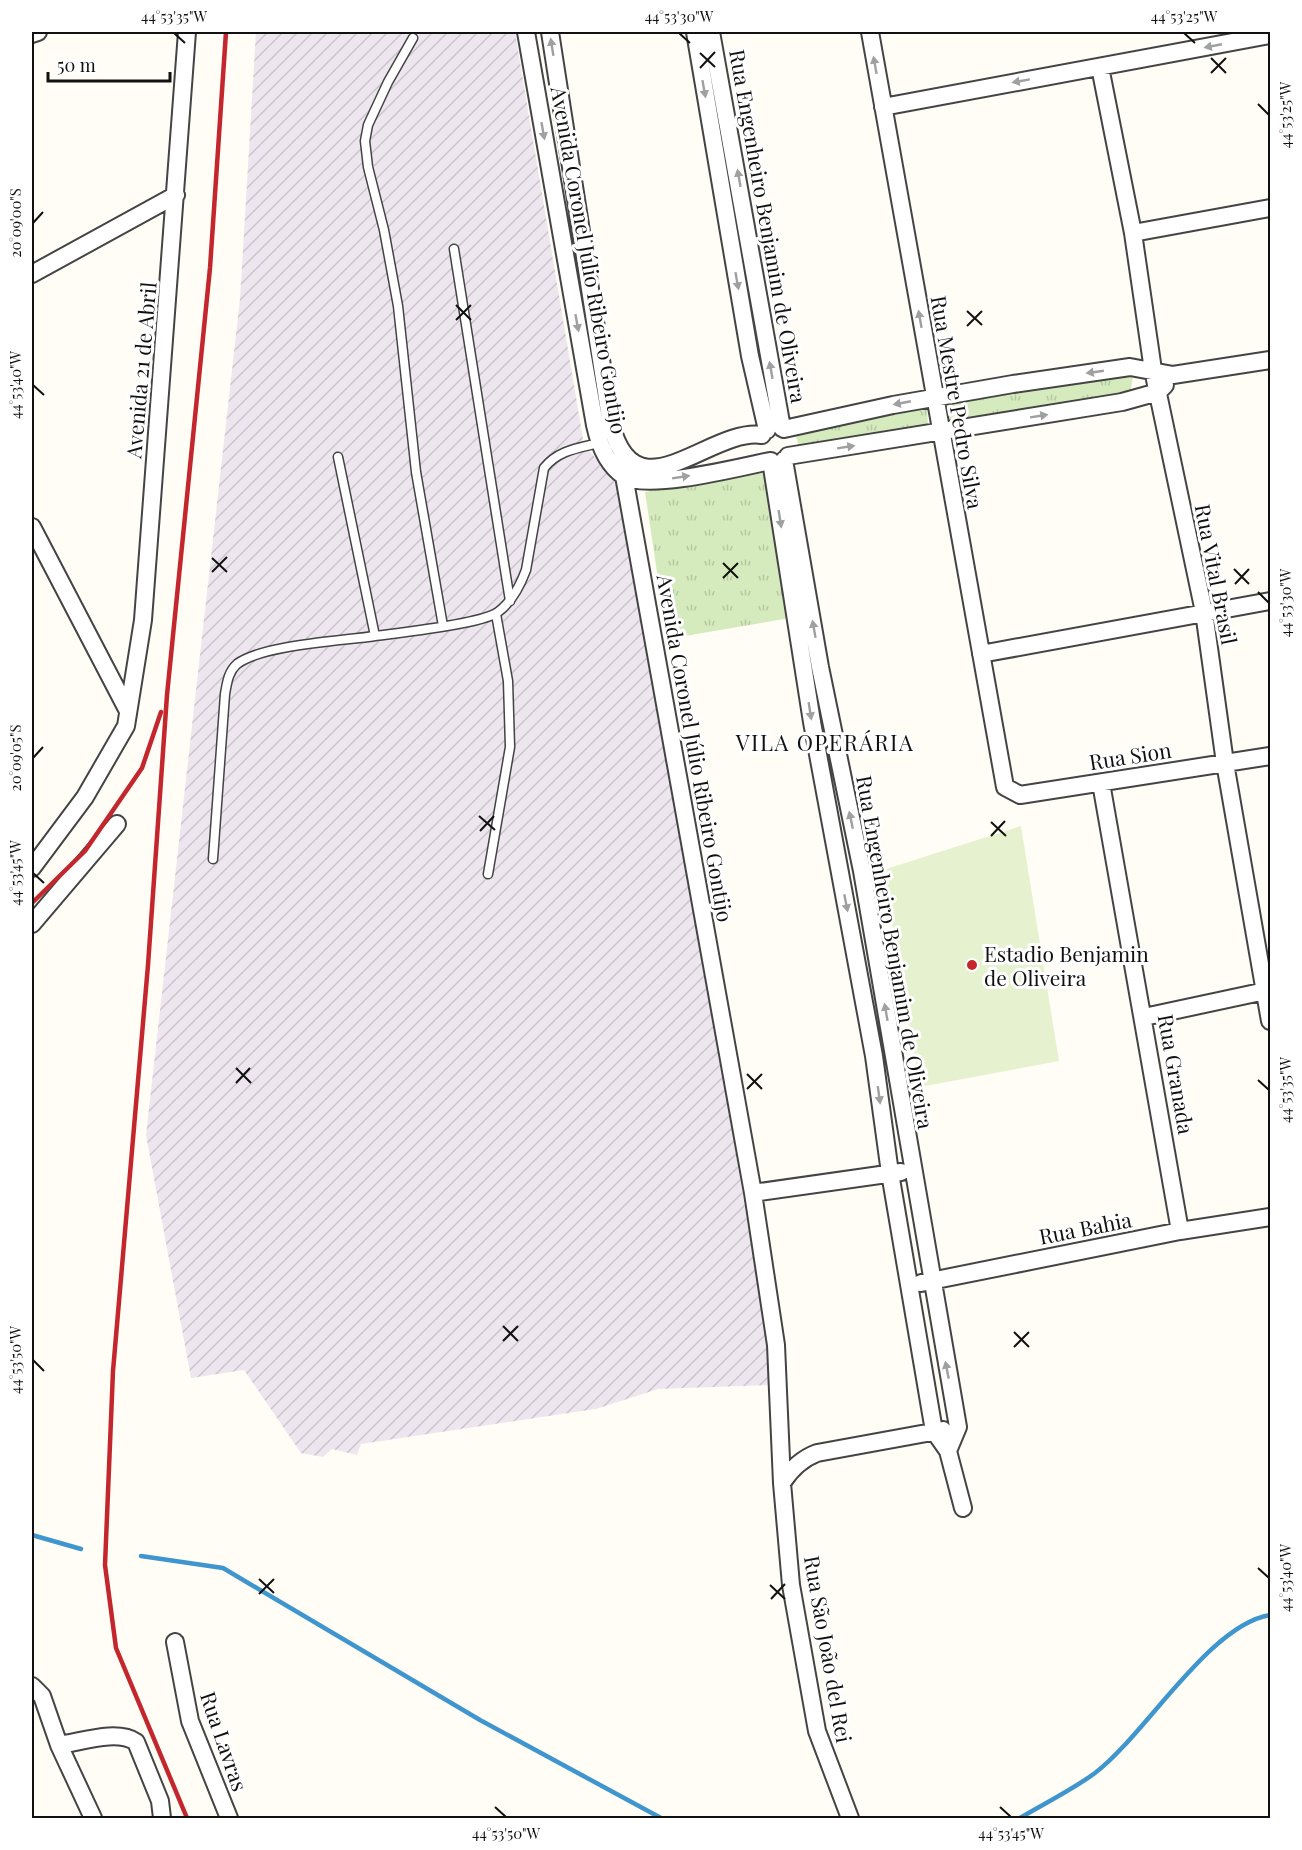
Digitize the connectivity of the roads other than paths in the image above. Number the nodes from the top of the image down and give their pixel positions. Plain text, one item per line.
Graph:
1 (38, 32) edge
2 (187, 32) edge
3 (526, 32) edge
4 (550, 32) edge
5 (695, 32) edge
6 (711, 32) edge
7 (870, 32) edge
8 (32, 34) edge
9 (1270, 35) edge
10 (413, 38) dead end
11 (716, 54) junction
12 (699, 58) junction
13 (1100, 67) junction
14 (559, 90) junction
15 (537, 95) junction
16 (883, 107) junction
17 (176, 195) junction
18 (1270, 208) edge
19 (1133, 233) junction
20 (748, 236) junction
21 (730, 240) junction
22 (454, 249) dead end
23 (586, 260) junction
24 (567, 265) junction
25 (32, 274) edge
26 (1270, 360) edge
27 (1153, 370) junction
28 (1173, 375) junction
29 (1158, 392) junction
30 (934, 397) junction
31 (773, 431) junction
32 (940, 432) junction
33 (607, 441) junction
34 (623, 455) junction
35 (338, 457) dead end
36 (778, 460) junction
37 (624, 476) junction
38 (32, 527) edge
39 (510, 601) junction
40 (1270, 601) edge
41 (1204, 612) junction
42 (496, 614) junction
43 (443, 626) junction
44 (375, 636) junction
45 (981, 654) junction
46 (812, 669) junction
47 (128, 711) junction
48 (1270, 756) edge
49 (1225, 763) junction
50 (1003, 781) joint
51 (1101, 783) junction
52 (117, 824) dead end
53 (213, 859) dead end
54 (32, 868) edge
55 (488, 874) dead end
56 (32, 924) edge
57 (1268, 991) edge
58 (1144, 1017) junction
59 (1270, 1021) edge
60 (912, 1170) junction
61 (890, 1173) junction
62 (753, 1193) junction
63 (1270, 1217) edge
64 (1180, 1231) junction
65 (930, 1281) junction
66 (910, 1285) junction
67 (958, 1427) junction
68 (934, 1431) junction
69 (948, 1451) junction
70 (782, 1483) junction
71 (963, 1508) dead end
72 (175, 1642) dead end
73 (32, 1686) edge
74 (59, 1745) junction
75 (93, 1818) edge
76 (162, 1818) edge
77 (229, 1818) edge
78 (850, 1818) edge

1 - 8 street
2 - 17 street, Avenida 21 de Abril
3 - 15 street, Avenida Coronel Júlio Ribeiro Gontijo
14 -> 4 street, Avenida Coronel Júlio Ribeiro Gontijo
5 - 12 street, Rua Engenheiro Benjamim de Oliveira
6 - 11 street, Rua Engenheiro Benjamim de Oliveira
16 -> 7 street, Rua Mestre Pedro Silva
9 -> 13 street
10 - 43 lane
11 - 12 street
20 -> 11 street, Rua Engenheiro Benjamim de Oliveira
12 -> 21 street, Rua Engenheiro Benjamim de Oliveira
13 -> 16 street
13 - 19 street, Rua Vital Brasil
14 - 15 street
14 - 23 street, Avenida Coronel Júlio Ribeiro Gontijo
15 -> 24 street, Avenida Coronel Júlio Ribeiro Gontijo
30 -> 16 street, Rua Mestre Pedro Silva
17 - 25 street
17 - 47 street, Avenida 21 de Abril
18 - 19 street
19 - 27 street, Rua Vital Brasil
20 - 21 street
31 -> 20 street, Rua Engenheiro Benjamim de Oliveira
21 -> 31 street, Rua Engenheiro Benjamim de Oliveira
22 - 39 lane
23 - 24 street
23 - 33 street, Avenida Coronel Júlio Ribeiro Gontijo
24 -> 33 street, Avenida Coronel Júlio Ribeiro Gontijo
26 - 28 street
27 - 28 street
27 - 29 street, Rua Vital Brasil
27 -> 30 street
28 - 29 street
32 -> 29 street
29 - 41 street, Rua Vital Brasil
30 -> 31 street
30 - 32 street, Rua Mestre Pedro Silva
31 - 34 street, Avenida Coronel Júlio Ribeiro Gontijo
31 - 36 street
31 - 36 street
36 -> 32 street
32 - 45 street, Rua Mestre Pedro Silva
33 - 34 street, Avenida Coronel Júlio Ribeiro Gontijo
33 - 37 street, Avenida Coronel Júlio Ribeiro Gontijo
33 - 39 lane
34 - 37 street
35 - 44 lane
37 -> 36 street
36 - 46 street, Rua Engenheiro Benjamim de Oliveira
37 - 62 street, Avenida Coronel Júlio Ribeiro Gontijo
38 - 47 street
39 - 42 lane
40 - 41 street
41 - 45 street
41 - 49 street, Rua Vital Brasil
42 - 43 lane
42 - 55 lane
43 - 44 lane
44 - 53 lane
45 - 50 street, Rua Mestre Pedro Silva
60 -> 46 street, Rua Engenheiro Benjamim de Oliveira
46 -> 61 street, Rua Engenheiro Benjamim de Oliveira
47 - 54 street, Avenida 21 de Abril
48 - 49 street, Rua Sion
49 - 51 street, Rua Sion
49 - 57 street, Rua Vital Brasil
50 - 51 street, Rua Sion
51 - 58 street, Rua Granada
52 - 56 street
57 - 58 street
57 - 59 street, Rua Vital Brasil
58 - 64 street, Rua Granada
60 - 61 street
60 - 65 street, Rua Engenheiro Benjamim de Oliveira
61 - 62 street
61 - 66 street, Rua Engenheiro Benjamim de Oliveira
62 - 70 street, Avenida Coronel Júlio Ribeiro Gontijo
63 - 64 street, Rua Bahia
64 - 65 street, Rua Bahia
65 - 66 street, Rua Bahia
67 -> 65 street, Rua Engenheiro Benjamim de Oliveira
66 - 68 street, Rua Engenheiro Benjamim de Oliveira
67 - 68 street
67 - 69 street
68 - 69 street, Rua Engenheiro Benjamim de Oliveira
68 - 70 street
69 - 71 street, Rua Engenheiro Benjamim de Oliveira
70 - 78 street, Rua São João del Rei
72 - 77 street, Rua Lavras
73 - 74 street
74 - 75 street
74 - 76 street

